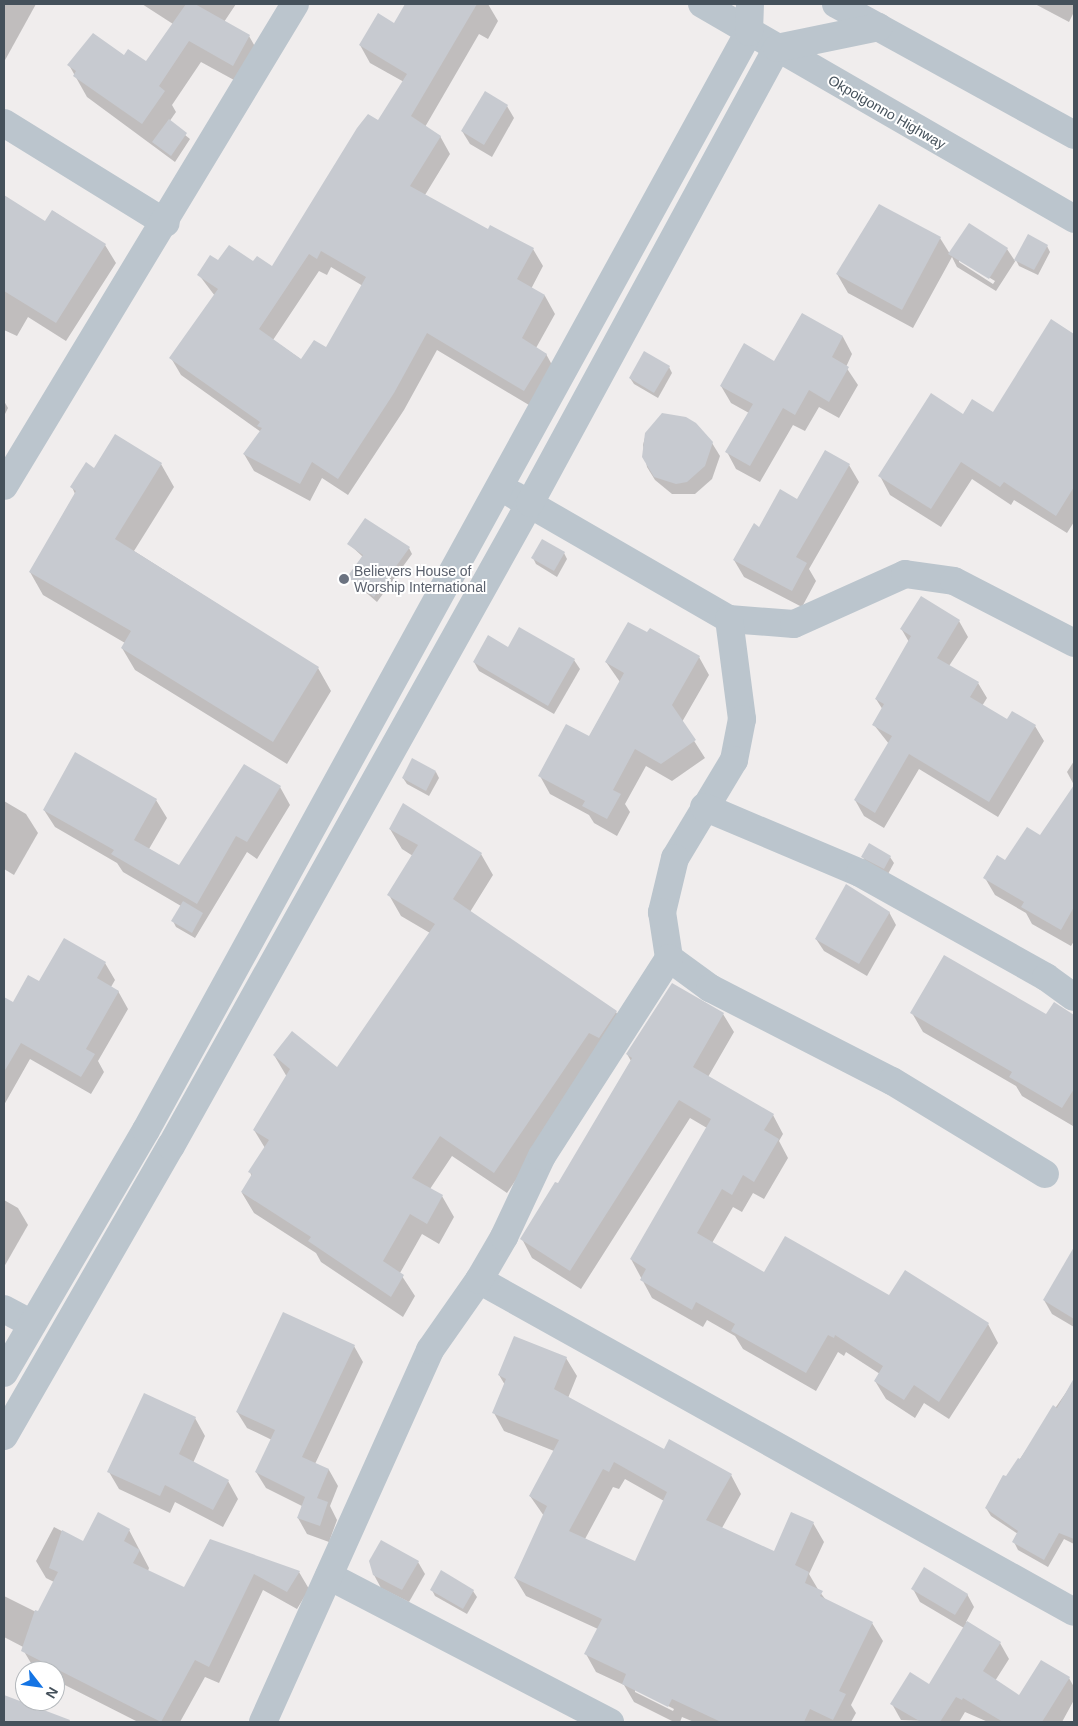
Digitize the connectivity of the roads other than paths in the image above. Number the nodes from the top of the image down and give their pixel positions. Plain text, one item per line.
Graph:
1 (296, 4) edge
2 (702, 4) edge
3 (750, 4) edge
4 (836, 4) edge
5 (879, 27) junction
6 (749, 32) junction
7 (777, 48) junction
8 (4, 123) edge
9 (1074, 135) edge
10 (1074, 219) edge
11 (166, 223) junction
12 (4, 486) edge
13 (500, 487) junction
14 (530, 503) junction
15 (729, 619) junction
16 (1074, 643) edge
17 (704, 807) junction
18 (669, 958) junction
19 (1074, 997) edge
20 (1045, 1174) dead end
21 (479, 1280) junction
22 (4, 1309) edge
23 (32, 1324) junction
24 (4, 1373) edge
25 (4, 1436) edge
26 (329, 1576) junction
27 (1074, 1612) edge
28 (264, 1722) edge
29 (610, 1722) edge

1 - 11 street
2 - 6 street, Okpoigonno Highway
3 - 6 street
4 - 5 street
5 - 7 street
5 - 9 street
6 - 7 street, Okpoigonno Highway
6 - 13 street
7 - 10 street, Okpoigonno Highway
7 - 14 street
8 - 11 street
11 - 12 street
13 - 14 street
13 - 23 street
14 - 15 street
14 - 25 street
15 - 16 street
15 - 17 street
17 - 18 street
17 - 19 street
18 - 20 street
18 - 21 street
21 - 26 street
21 - 27 street
22 - 23 street
23 - 24 street
26 - 28 street
26 - 29 street

